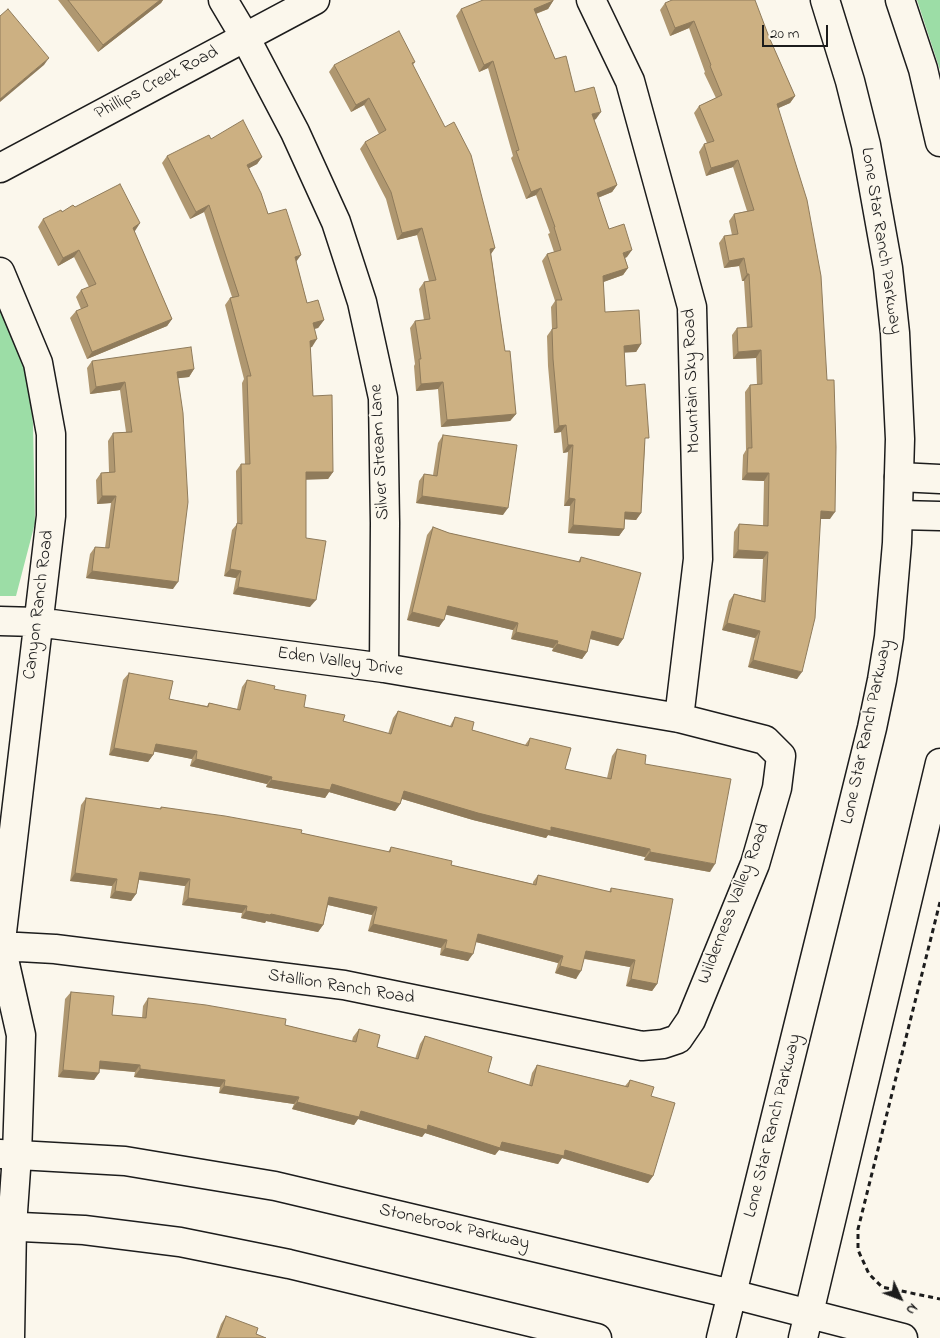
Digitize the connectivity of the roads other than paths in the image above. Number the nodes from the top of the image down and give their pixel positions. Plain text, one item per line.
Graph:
1 (223, 0) edge
2 (315, 0) edge
3 (591, 0) edge
4 (825, 0) edge
5 (900, 0) edge
6 (244, 37) junction
7 (940, 142) edge
8 (0, 168) edge
9 (0, 272) edge
10 (900, 477) junction
11 (940, 479) edge
12 (899, 515) junction
13 (940, 516) edge
14 (0, 621) edge
15 (37, 622) junction
16 (384, 668) junction
17 (679, 718) junction
18 (940, 763) edge
19 (0, 947) edge
20 (678, 1038) joint
21 (8, 1154) edge
22 (6, 1226) edge
23 (732, 1294) junction
24 (806, 1326) edge
25 (10, 1338) edge
26 (598, 1338) edge
27 (721, 1338) edge
28 (903, 1338) edge

1 - 6 street, Silver Stream Lane
2 - 6 street, Phillips Creek Road
3 - 17 street, Mountain Sky Road
4 - 10 street, Lone Star Ranch Parkway
5 - 7 street
6 - 8 street, Phillips Creek Road
6 - 16 street, Silver Stream Lane
9 - 15 street, Canyon Ranch Road
10 - 11 street
10 - 12 street, Lone Star Ranch Parkway
12 - 13 street
12 - 23 street, Lone Star Ranch Parkway
14 - 15 street, Eden Valley Drive
15 - 16 street, Eden Valley Drive
15 - 19 street, Canyon Ranch Road
16 - 17 street, Eden Valley Drive
17 - 20 street, Wilderness Valley Road
18 - 24 street
19 - 20 street, Stallion Ranch Road
19 - 21 street, Canyon Ranch Road
21 - 22 street, Canyon Ranch Road
21 - 23 street, Stonebrook Parkway
22 - 25 street, Canyon Ranch Road
22 - 26 street
23 - 24 street, Stonebrook Parkway
23 - 27 street, Lone Star Ranch Parkway
24 - 28 street, Stonebrook Parkway

